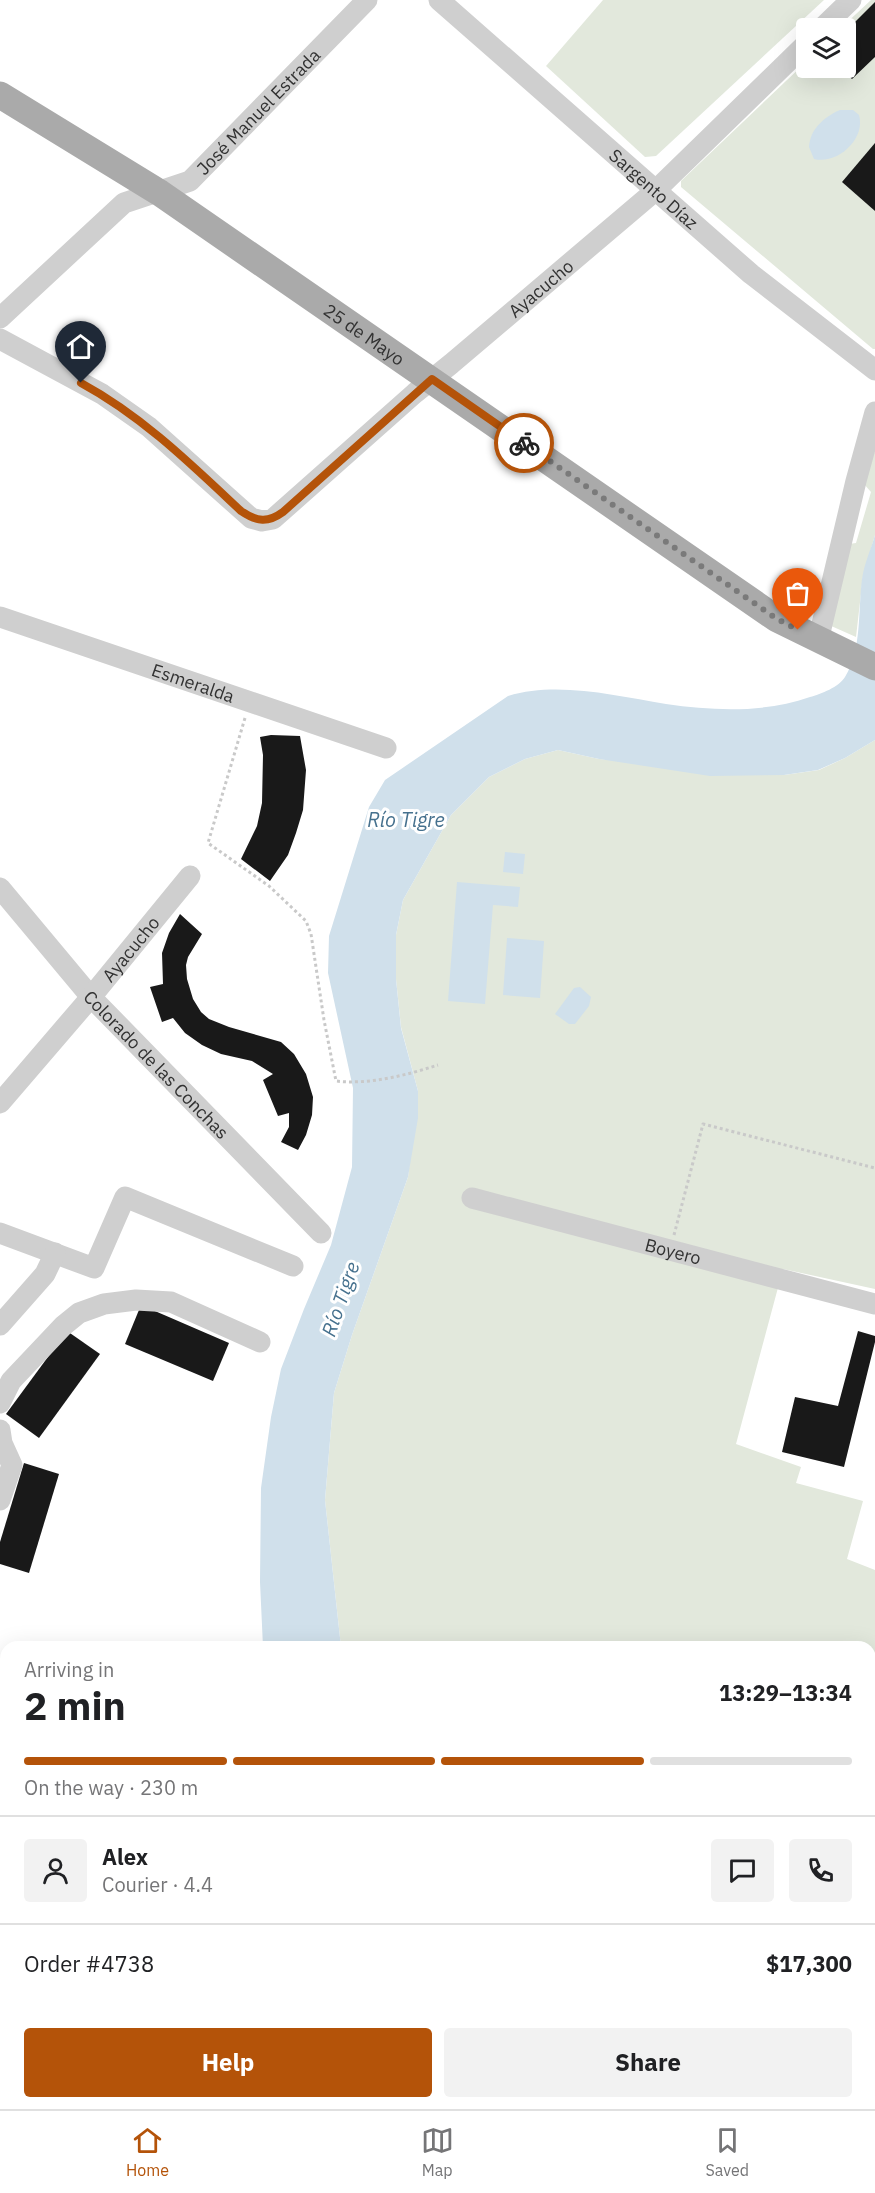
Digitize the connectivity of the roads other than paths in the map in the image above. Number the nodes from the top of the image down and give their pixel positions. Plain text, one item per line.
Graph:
1 (367, 0) edge
2 (438, 0) edge
3 (851, 0) edge
4 (832, 18) edge
5 (796, 54) edge
6 (0, 95) edge
7 (655, 191) junction
8 (159, 193) junction
9 (0, 318) edge
10 (0, 339) edge
11 (875, 370) edge
12 (432, 379) junction
13 (875, 412) edge
14 (0, 617) edge
15 (818, 641) junction
16 (875, 667) edge
17 (386, 748) dead end
18 (190, 876) dead end
19 (0, 888) edge
20 (91, 997) junction
21 (0, 1103) edge
22 (472, 1198) dead end
23 (0, 1233) edge
24 (321, 1233) dead end
25 (56, 1253) junction
26 (293, 1266) dead end
27 (875, 1304) edge
28 (0, 1325) edge
29 (260, 1342) dead end
30 (0, 1403) edge
31 (0, 1430) edge
32 (0, 1500) edge

1 - 8 street, José Manuel Estrada
2 - 7 street, Sargento Díaz
3 - 4 street
5 - 7 street, Ayacucho
6 - 8 main road, 25 de Mayo
7 - 11 street, Sargento Díaz
7 - 12 street, Ayacucho
8 - 9 street, José Manuel Estrada
8 - 12 main road, 25 de Mayo
10 - 12 street, Ayacucho
12 - 15 main road, 25 de Mayo
13 - 15 street
14 - 17 street, Esmeralda
15 - 16 main road, 25 de Mayo
18 - 20 street, Ayacucho
19 - 20 street, Colorado de las Conchas
20 - 21 street, Ayacucho
20 - 24 street, Colorado de las Conchas
22 - 27 street, Boyero
23 - 25 street
25 - 26 street
25 - 28 street
29 - 30 street
31 - 32 street

